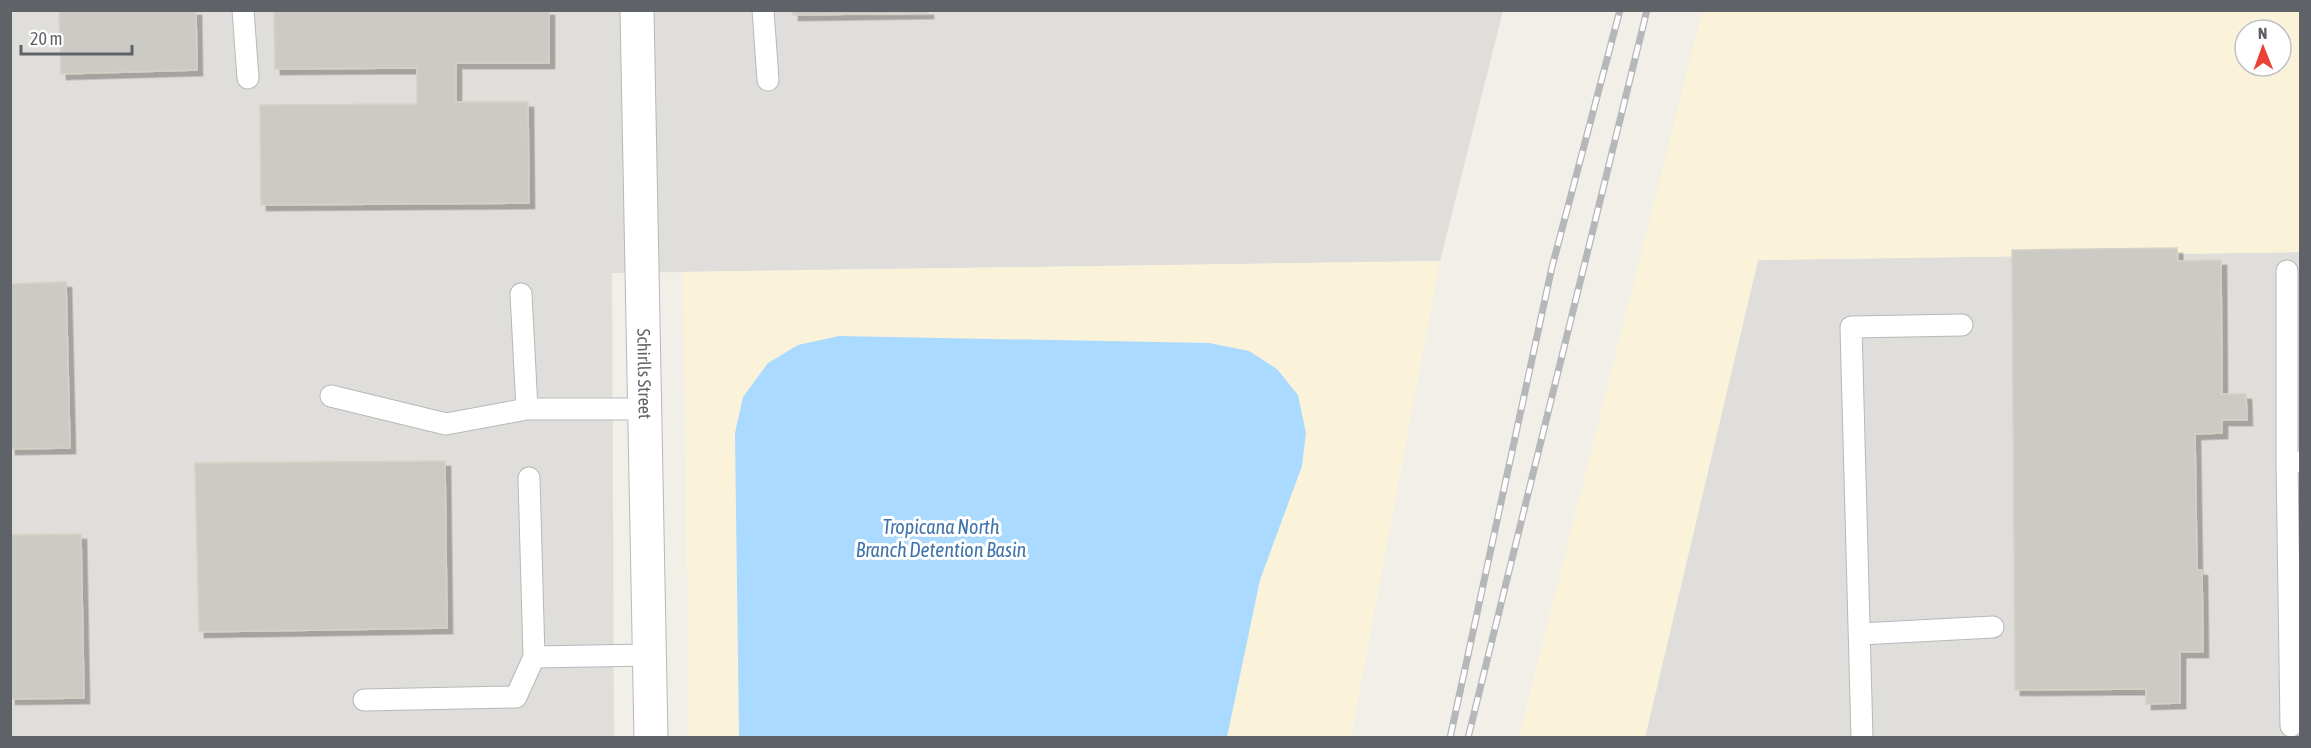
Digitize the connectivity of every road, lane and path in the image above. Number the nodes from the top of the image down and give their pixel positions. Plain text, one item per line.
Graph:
1 (243, 10) edge
2 (637, 10) edge
3 (763, 10) edge
4 (248, 78) dead end
5 (768, 80) dead end
6 (2287, 271) dead end
7 (521, 294) dead end
8 (1962, 325) dead end
9 (332, 396) dead end
10 (528, 409) junction
11 (645, 409) junction
12 (2294, 462) edge
13 (529, 478) dead end
14 (1993, 627) dead end
15 (1860, 634) junction
16 (649, 655) junction
17 (534, 657) junction
18 (364, 700) dead end
19 (2291, 726) dead end
20 (651, 738) edge
21 (1862, 738) edge

1 - 4 lane
2 - 11 street, Schirlls Street
3 - 5 lane
6 - 12 lane
7 - 10 lane
8 - 15 lane
9 - 10 lane
10 - 11 lane
11 - 16 street, Schirlls Street
12 - 19 lane
13 - 17 lane
14 - 15 lane
15 - 21 lane
16 - 17 lane
16 - 20 street, Schirlls Street
17 - 18 lane

